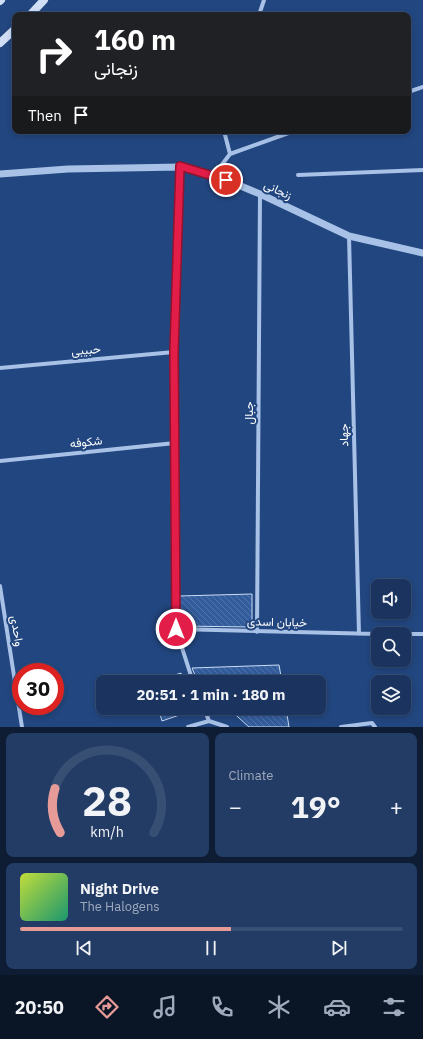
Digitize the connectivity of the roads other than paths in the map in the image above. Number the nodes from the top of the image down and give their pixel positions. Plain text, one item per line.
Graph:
1 (44, 0) edge
2 (264, 0) edge
3 (33, 12) edge
4 (260, 12) edge
5 (12, 32) edge
6 (0, 43) edge
7 (423, 87) edge
8 (411, 91) edge
9 (225, 134) edge
10 (286, 134) edge
11 (230, 154) junction
12 (180, 166) junction
13 (423, 170) edge
14 (0, 174) edge
15 (214, 175) junction
16 (298, 175) dead end
17 (260, 194) junction
18 (349, 236) junction
19 (423, 253) edge
20 (174, 352) junction
21 (0, 368) edge
22 (175, 443) junction
23 (0, 461) edge
24 (0, 586) edge
25 (2, 608) edge
26 (176, 629) junction
27 (257, 632) junction
28 (358, 634) junction
29 (371, 634) edge
30 (411, 634) edge
31 (423, 634) edge
32 (191, 675) edge
33 (207, 715) edge
34 (209, 721) junction
35 (22, 727) edge
36 (188, 727) edge
37 (227, 727) edge
38 (341, 727) edge
39 (375, 727) edge

1 - 3 main road
2 - 4 street
5 - 6 main road
7 - 8 street
9 - 11 street
10 - 11 street
11 - 15 street
12 - 14 street, زنجانی
12 - 15 street, زنجانی
12 - 20 street
13 - 16 street
15 - 17 street, زنجانی
17 - 18 street, زنجانی
17 - 27 street, جبال
18 - 19 street, زنجانی
18 - 28 street, جهاد
20 - 21 street, حبیبی
20 - 22 street
22 - 23 street, شکوفه
22 - 26 street
24 - 25 street, واحدی
25 - 35 street, واحدی
26 - 27 street, خیابان اسدی
26 - 32 street
27 - 28 street, خیابان اسدی
28 - 29 street, خیابان اسدی
30 - 31 street
33 - 34 street
34 - 36 street
34 - 37 street
38 - 39 street

